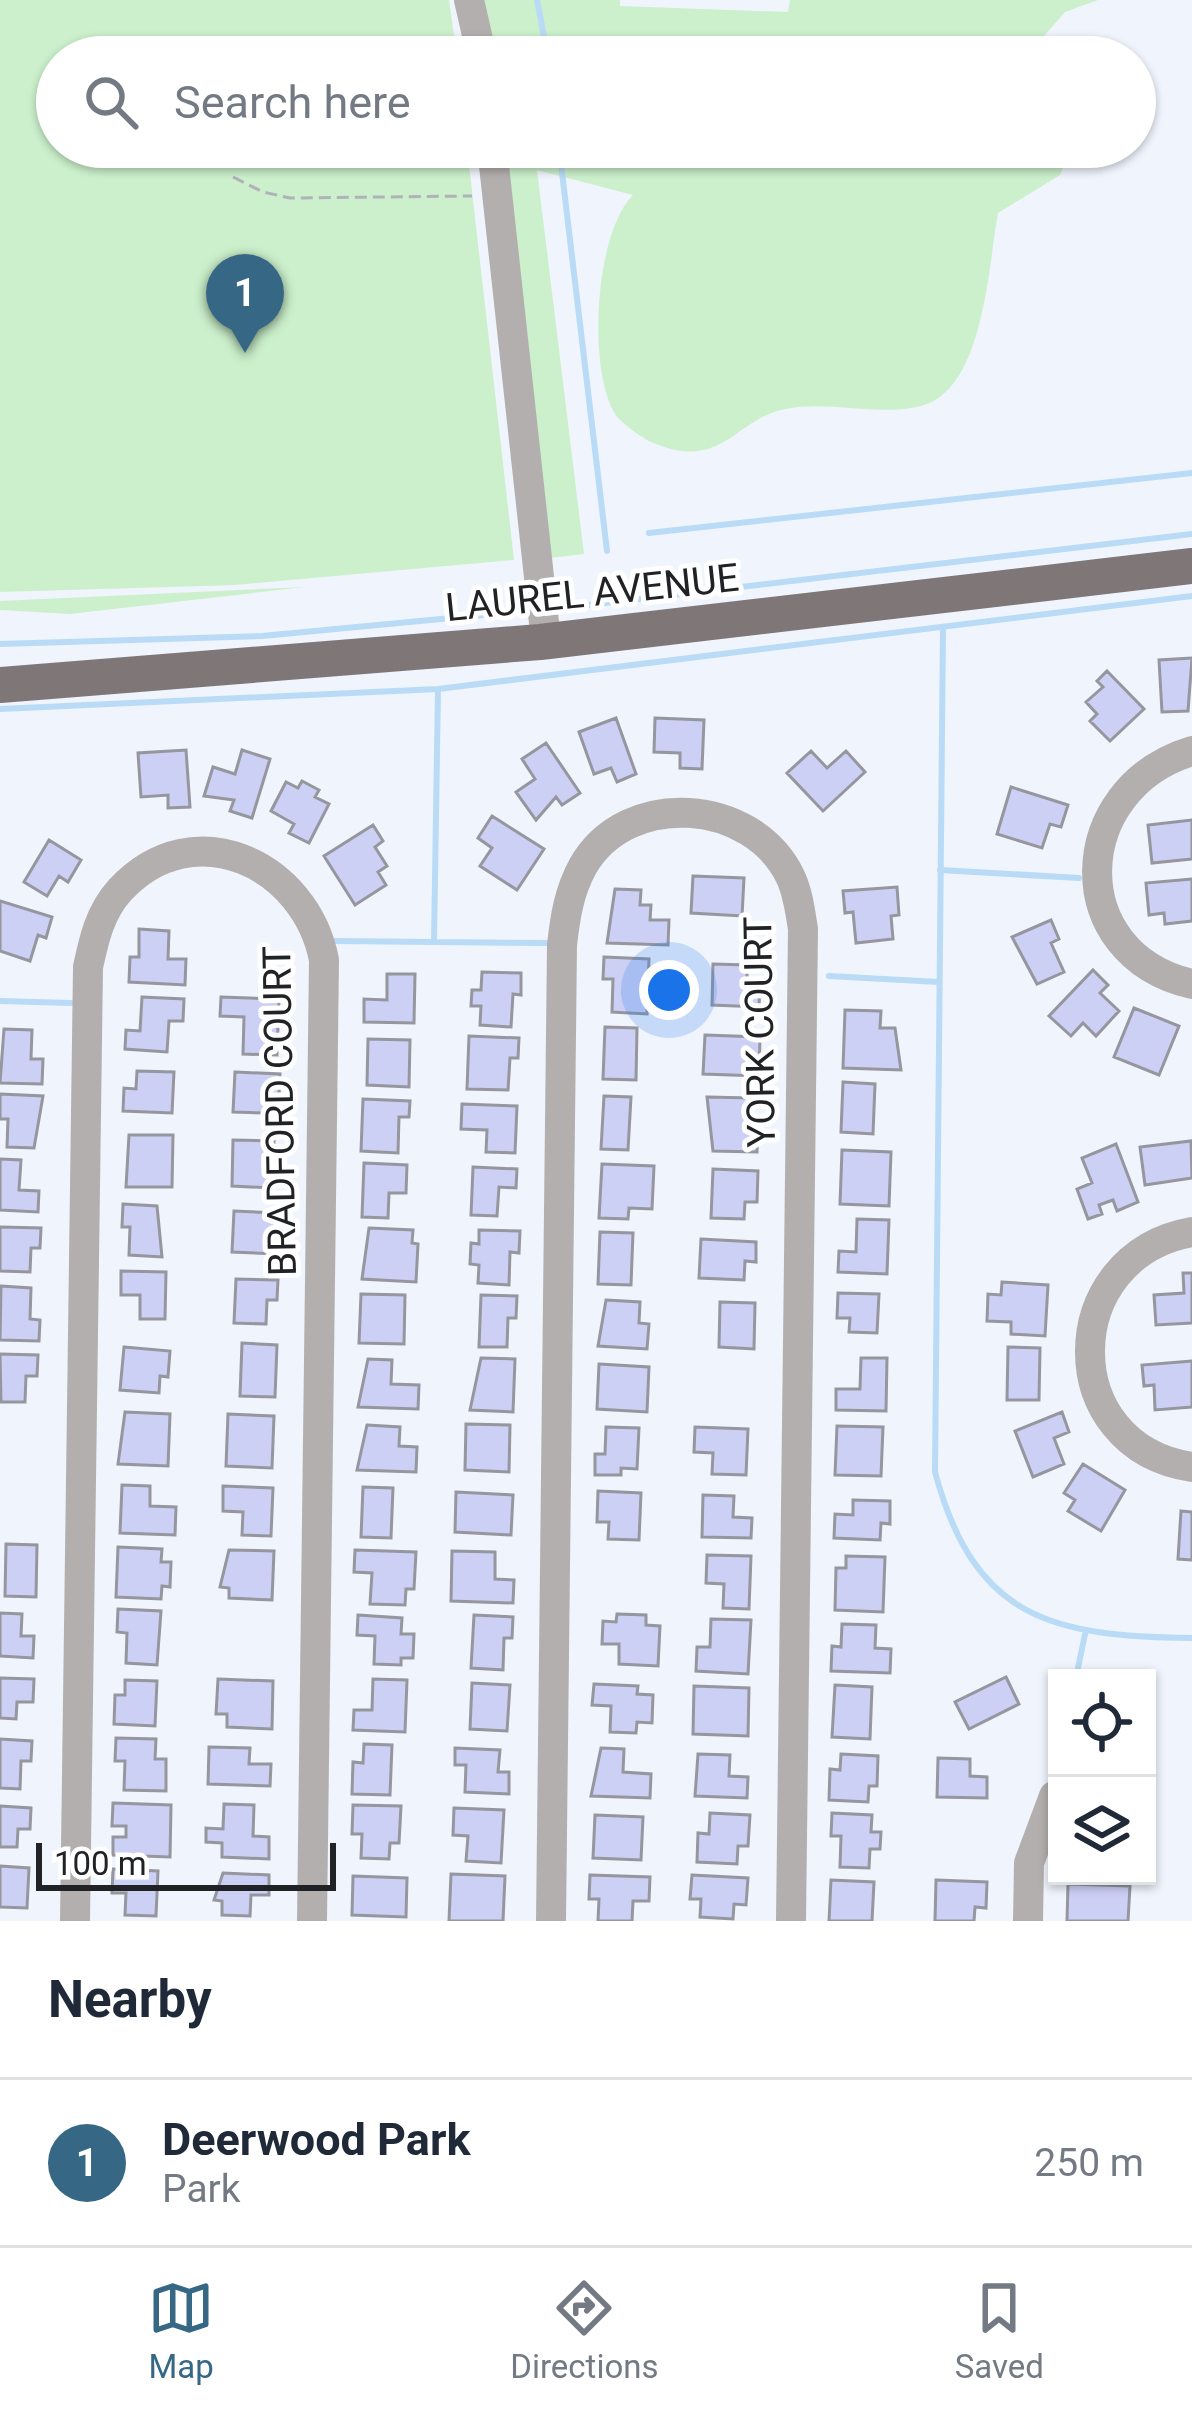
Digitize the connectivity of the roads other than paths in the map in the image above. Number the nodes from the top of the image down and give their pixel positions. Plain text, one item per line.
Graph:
1 (469, 0) edge
2 (477, 36) edge
3 (495, 168) edge
4 (1192, 566) edge
5 (546, 641) junction
6 (0, 685) edge
7 (1192, 752) edge
8 (1192, 983) edge
9 (1192, 1232) edge
10 (1192, 1467) edge
11 (1048, 1812) edge
12 (75, 1921) edge
13 (312, 1921) edge
14 (551, 1921) edge
15 (791, 1921) edge
16 (1028, 1921) edge

1 - 2 street
3 - 5 street
4 - 5 main road, LAUREL AVENUE
5 - 6 main road, LAUREL AVENUE
7 - 8 street
9 - 10 street
11 - 16 street
12 - 13 street, BRADFORD COURT
14 - 15 street, YORK COURT

